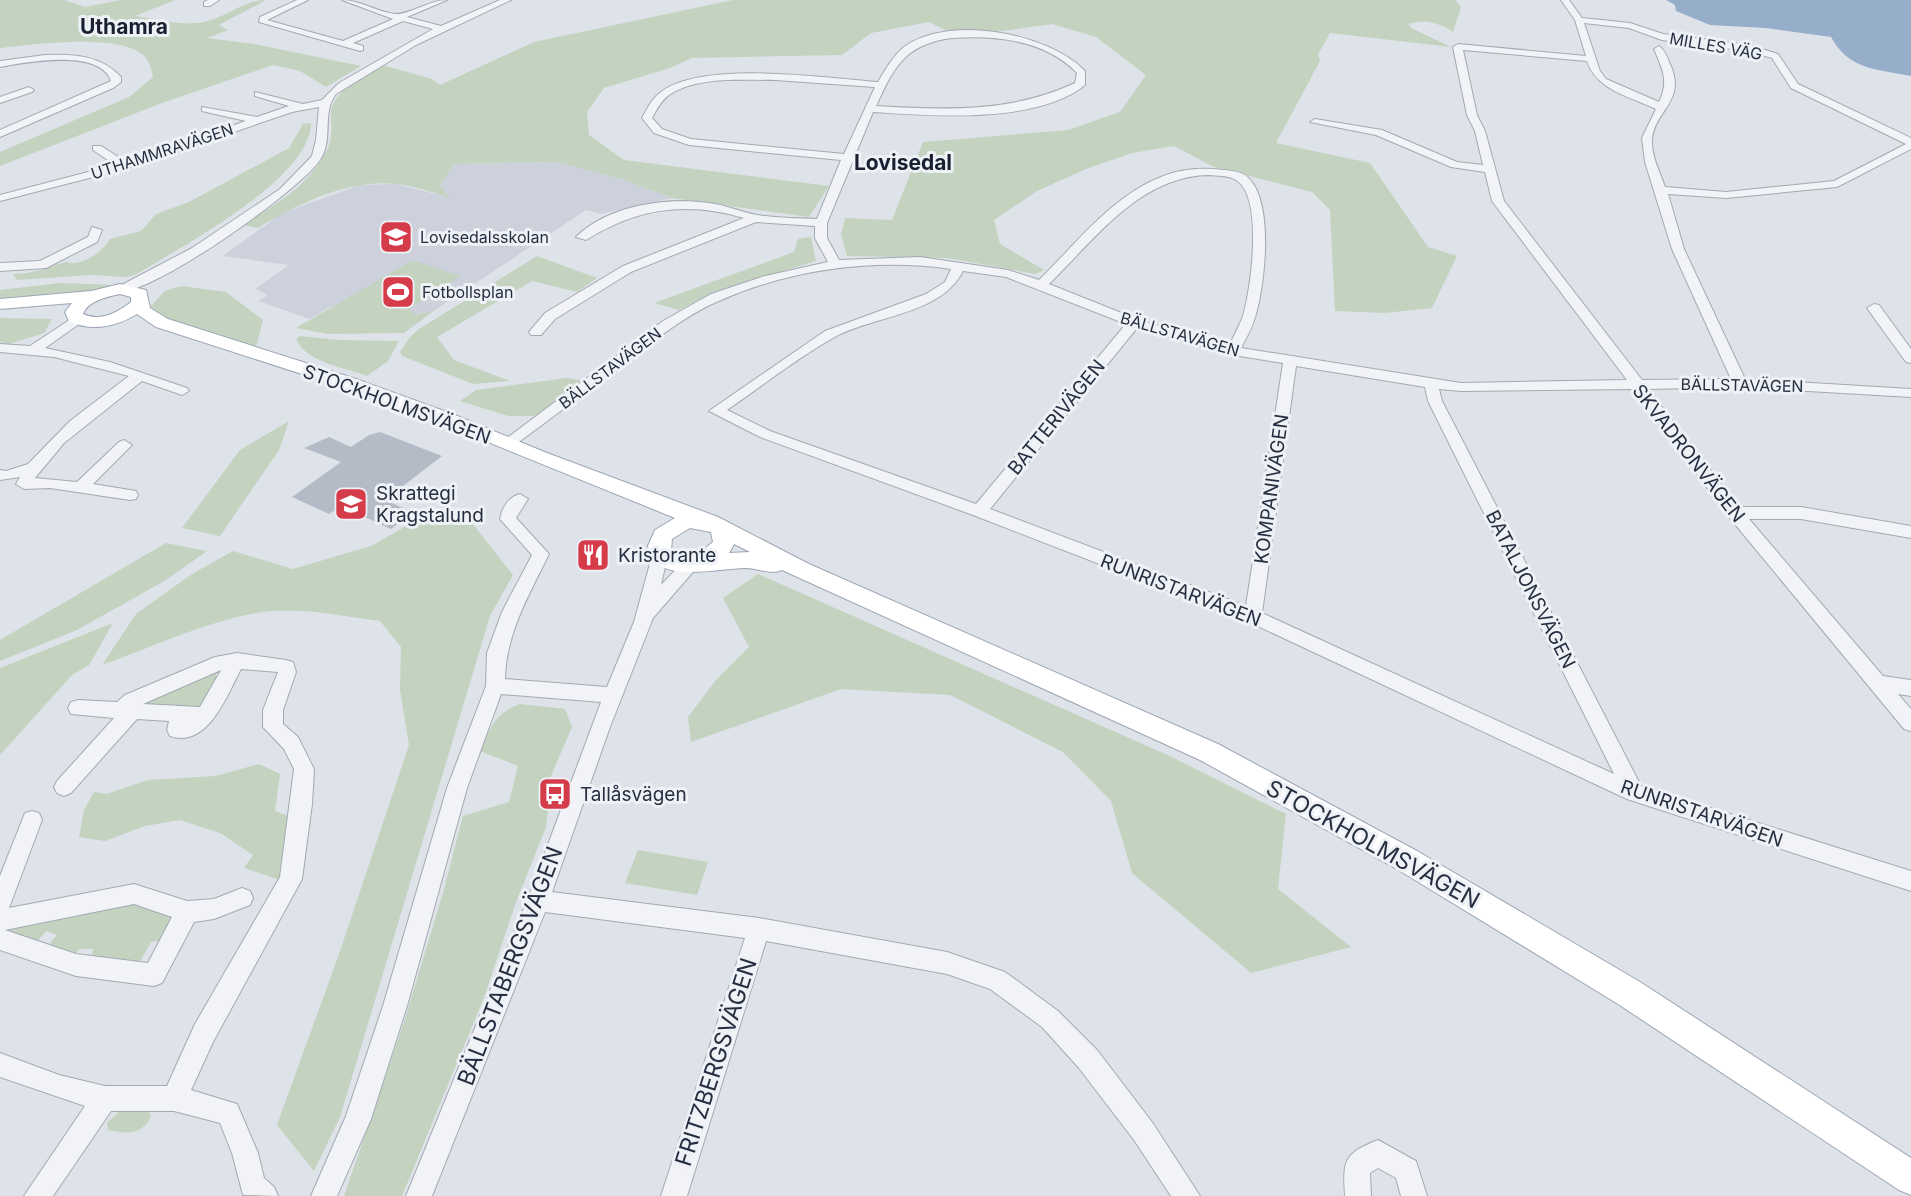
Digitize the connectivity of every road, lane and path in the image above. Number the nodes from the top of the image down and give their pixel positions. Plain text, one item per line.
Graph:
1 (304, 0) edge
2 (346, 0) edge
3 (443, 0) edge
4 (507, 0) edge
5 (1565, 0) edge
6 (399, 19) junction
7 (1579, 20) junction
8 (442, 29) junction
9 (344, 44) junction
10 (360, 48) dead end
11 (1659, 49) dead end
12 (1591, 59) junction
13 (0, 64) edge
14 (882, 85) junction
15 (29, 90) dead end
16 (258, 94) dead end
17 (0, 100) edge
18 (324, 103) junction
19 (303, 107) junction
20 (1663, 108) junction
21 (206, 109) dead end
22 (871, 109) junction
23 (258, 120) junction
24 (1315, 122) dead end
25 (0, 134) edge
26 (1911, 143) edge
27 (97, 148) dead end
28 (850, 158) junction
29 (124, 166) junction
30 (1490, 169) junction
31 (1661, 190) junction
32 (0, 198) edge
33 (755, 219) junction
34 (821, 223) junction
35 (96, 230) dead end
36 (582, 237) dead end
37 (177, 262) junction
38 (835, 264) junction
39 (959, 266) junction
40 (0, 267) edge
41 (1041, 285) junction
42 (120, 289) junction
43 (93, 296) junction
44 (140, 299) junction
45 (0, 304) edge
46 (25, 304) junction
47 (1874, 308) dead end
48 (88, 318) junction
49 (162, 323) junction
50 (1134, 323) junction
51 (536, 332) dead end
52 (0, 348) edge
53 (34, 349) junction
54 (50, 351) junction
55 (1233, 351) junction
56 (1911, 359) edge
57 (1290, 362) junction
58 (140, 375) junction
59 (1740, 383) junction
60 (1431, 384) junction
61 (1636, 385) junction
62 (182, 391) dead end
63 (1911, 393) edge
64 (507, 444) junction
65 (124, 445) dead end
66 (31, 468) junction
67 (0, 475) edge
68 (80, 488) junction
69 (629, 492) junction
70 (130, 495) dead end
71 (520, 499) dead end
72 (979, 511) junction
73 (1735, 513) junction
74 (700, 520) junction
75 (721, 530) junction
76 (1911, 532) edge
77 (661, 544) junction
78 (696, 564) junction
79 (801, 570) junction
80 (1252, 616) junction
81 (643, 622) junction
82 (237, 660) junction
83 (1877, 683) junction
84 (495, 686) junction
85 (1911, 688) edge
86 (613, 695) junction
87 (78, 708) dead end
88 (128, 710) junction
89 (1911, 723) edge
90 (64, 787) dead end
91 (1634, 793) junction
92 (32, 820) dead end
93 (1911, 881) edge
94 (242, 898) dead end
95 (538, 901) junction
96 (0, 904) edge
97 (187, 912) junction
98 (0, 920) edge
99 (759, 929) junction
100 (0, 939) edge
101 (0, 1065) edge
102 (174, 1097) junction
103 (105, 1099) junction
104 (1911, 1178) edge
105 (37, 1196) edge
106 (265, 1196) edge
107 (324, 1196) edge
108 (419, 1196) edge
109 (674, 1196) edge
110 (1187, 1196) edge
111 (1358, 1196) edge
112 (1413, 1196) edge

1 - 9 street
2 - 6 street
3 - 6 street
4 - 8 street
5 - 7 street
6 - 8 street
6 - 9 street
7 - 12 street
7 - 26 street, MILLES VÄG
8 - 18 street
9 - 10 street
11 - 20 street
12 - 20 street
12 - 30 street, SKVADRONVÄGEN
13 - 25 street
14 - 22 street
14 - 22 street
14 - 28 street
15 - 17 street
16 - 19 street
18 - 19 street, UTHAMMRAVÄGEN
18 - 37 street
19 - 23 street, UTHAMMRAVÄGEN
20 - 31 street
21 - 23 street
22 - 28 street
23 - 29 street, UTHAMMRAVÄGEN
24 - 30 street
26 - 31 street, MILLES VÄG
27 - 29 street
28 - 34 street
29 - 32 street, UTHAMMRAVÄGEN
30 - 61 street, SKVADRONVÄGEN
31 - 59 street
33 - 34 street
33 - 36 street
33 - 51 street
34 - 38 street
35 - 40 street
37 - 42 street
37 - 44 street
38 - 39 street, BÄLLSTAVÄGEN
38 - 64 street, BÄLLSTAVÄGEN
39 - 41 street, BÄLLSTAVÄGEN
39 - 72 street, RUNRISTARVÄGEN
41 - 50 street, BÄLLSTAVÄGEN
41 - 55 street
42 - 43 main road, STOCKHOLMSVÄGEN
42 - 44 main road
43 - 46 main road, STOCKHOLMSVÄGEN
43 - 48 main road
44 - 48 main road
44 - 49 main road, STOCKHOLMSVÄGEN
45 - 46 main road, STOCKHOLMSVÄGEN
46 - 48 main road, STOCKHOLMSVÄGEN
47 - 56 street
48 - 49 main road, STOCKHOLMSVÄGEN
48 - 53 street
48 - 54 street
49 - 64 main road, STOCKHOLMSVÄGEN
50 - 55 street, BÄLLSTAVÄGEN
50 - 72 street, BATTERIVÄGEN
52 - 53 street
53 - 54 street
54 - 58 street
55 - 57 street, BÄLLSTAVÄGEN
57 - 60 street, BÄLLSTAVÄGEN
57 - 80 street, KOMPANIVÄGEN
58 - 62 street
58 - 66 street
59 - 61 street, BÄLLSTAVÄGEN
59 - 63 street, BÄLLSTAVÄGEN
60 - 61 street, BÄLLSTAVÄGEN
60 - 91 street, BATALJONSVÄGEN
61 - 73 street, SKVADRONVÄGEN
64 - 69 main road, STOCKHOLMSVÄGEN
65 - 68 street
66 - 67 street
66 - 68 street
68 - 70 street
69 - 74 main road, STOCKHOLMSVÄGEN
69 - 77 main road, STOCKHOLMSVÄGEN
71 - 84 street
72 - 80 street, RUNRISTARVÄGEN
73 - 76 street
73 - 83 street, SKVADRONVÄGEN
74 - 75 main road
74 - 77 main road
75 - 78 main road
75 - 79 main road, STOCKHOLMSVÄGEN
77 - 78 main road
77 - 81 street, BÄLLSTABERGSVÄGEN
78 - 79 main road, STOCKHOLMSVÄGEN
78 - 81 street, BÄLLSTABERGSVÄGEN
79 - 104 main road, STOCKHOLMSVÄGEN
80 - 91 street, RUNRISTARVÄGEN
81 - 86 street, BÄLLSTABERGSVÄGEN
82 - 88 street
82 - 88 street
82 - 102 street
83 - 85 street
83 - 89 street, SKVADRONVÄGEN
84 - 86 street
84 - 107 street
86 - 95 street, BÄLLSTABERGSVÄGEN
87 - 88 street
88 - 90 street
91 - 93 street, RUNRISTARVÄGEN
92 - 96 street
94 - 97 street
95 - 99 street
95 - 108 street, BÄLLSTABERGSVÄGEN
97 - 98 street
97 - 100 street
99 - 109 street, FRITZBERGSVÄGEN
99 - 110 street
101 - 103 street
102 - 103 street
102 - 106 street
103 - 105 street
111 - 112 street

